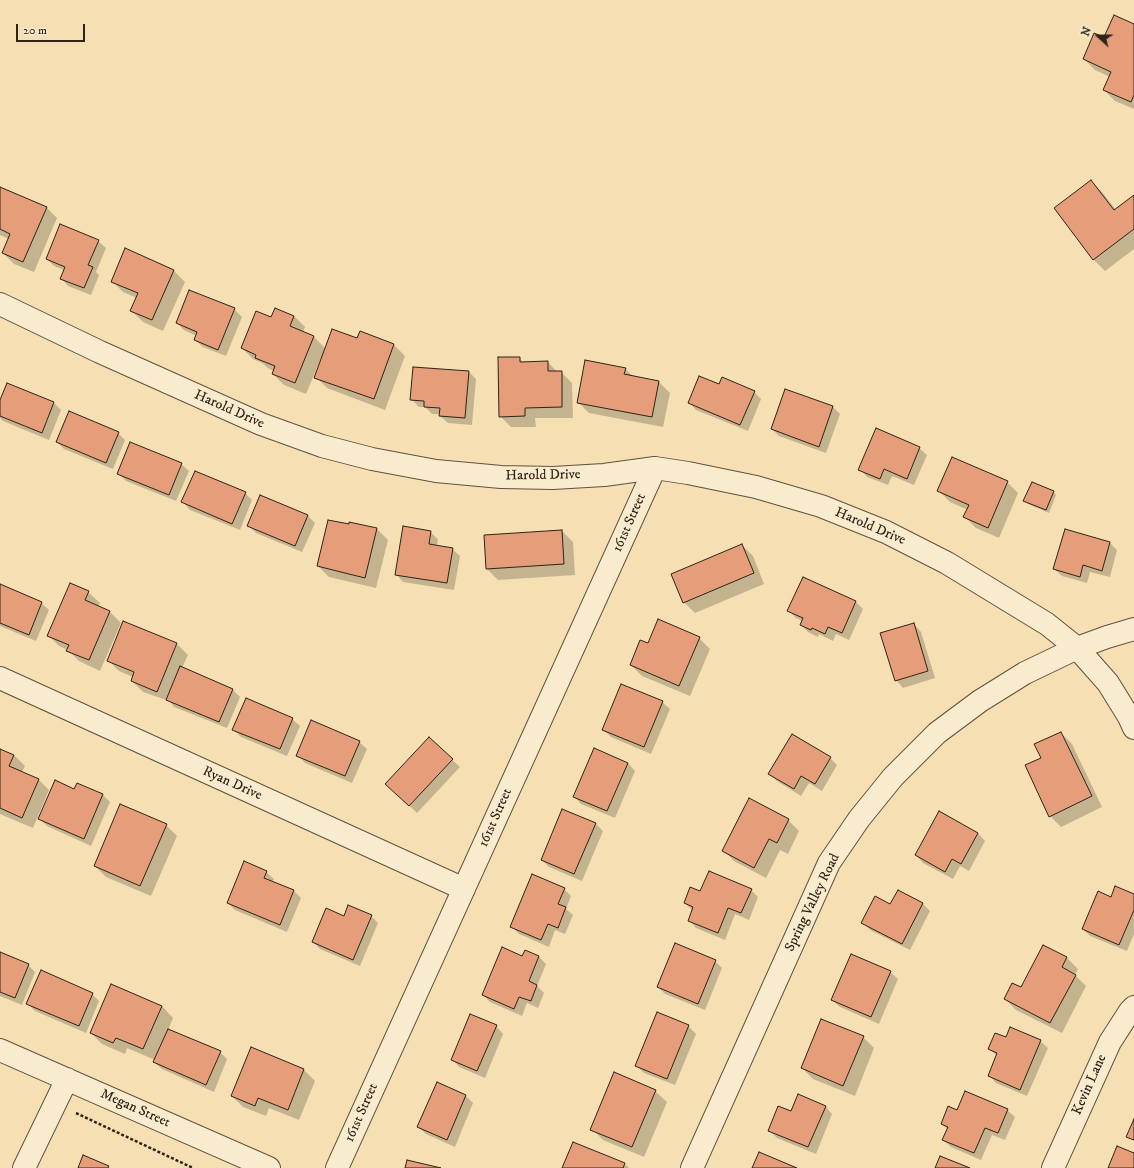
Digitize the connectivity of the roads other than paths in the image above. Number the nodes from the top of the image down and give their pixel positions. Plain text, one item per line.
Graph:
1 (0, 304) edge
2 (655, 468) junction
3 (1134, 629) edge
4 (1077, 648) junction
5 (0, 678) edge
6 (1134, 728) edge
7 (464, 889) junction
8 (1134, 1007) edge
9 (0, 1050) edge
10 (67, 1079) junction
11 (24, 1168) edge
12 (269, 1168) edge
13 (337, 1168) edge
14 (692, 1168) edge
15 (1053, 1168) edge

1 - 2 street, Harold Drive
2 - 4 street, Harold Drive
2 - 7 street, 161st Street
3 - 4 street, Spring Valley Road
4 - 6 street
4 - 14 street, Spring Valley Road
5 - 7 street, Ryan Drive
7 - 13 street, 161st Street
8 - 15 street, Kevin Lane
9 - 10 street, Megan Street
10 - 11 street
10 - 12 street, Megan Street

